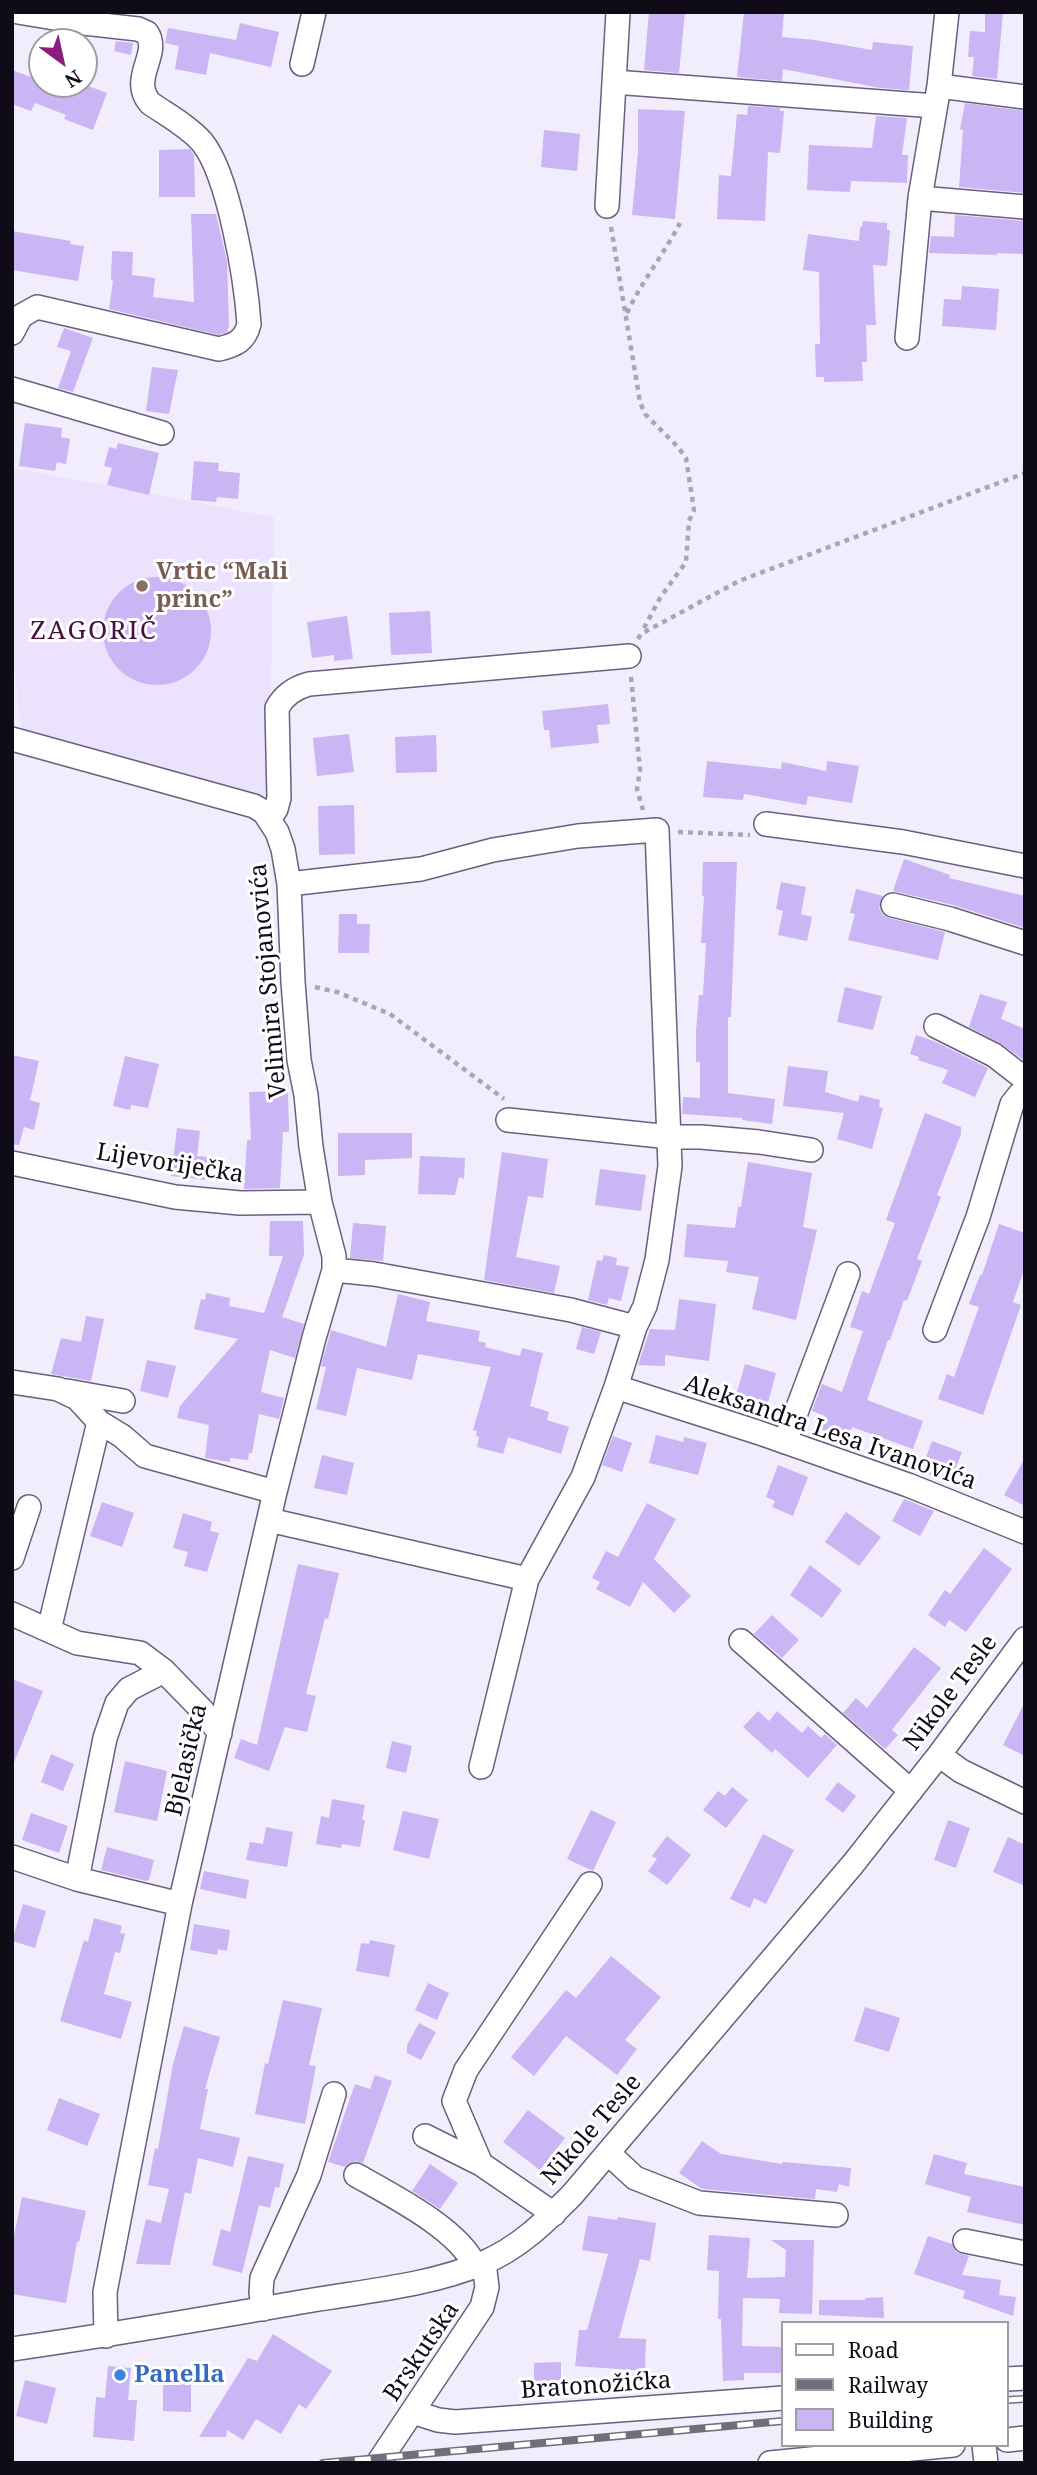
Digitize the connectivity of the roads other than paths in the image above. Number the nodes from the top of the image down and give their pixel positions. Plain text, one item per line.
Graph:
1 (18, 12) edge
2 (314, 12) edge
3 (618, 12) edge
4 (947, 12) edge
5 (302, 64) dead end
6 (614, 82) junction
7 (937, 96) junction
8 (1025, 97) edge
9 (920, 198) junction
10 (607, 206) road end
11 (1025, 207) edge
12 (12, 334) edge
13 (907, 338) dead end
14 (12, 389) edge
15 (162, 433) dead end
16 (629, 656) road end
17 (12, 739) edge
18 (269, 819) junction
19 (769, 824) road end
20 (1025, 866) edge
21 (289, 884) junction
22 (893, 905) dead end
23 (1025, 943) edge
24 (936, 1026) dead end
25 (1025, 1079) edge
26 (1025, 1093) edge
27 (508, 1120) road end
28 (670, 1137) junction
29 (811, 1150) dead end
30 (12, 1163) edge
31 (320, 1202) junction
32 (334, 1270) junction
33 (848, 1274) dead end
34 (635, 1327) junction
35 (935, 1330) dead end
36 (12, 1382) edge
37 (616, 1387) junction
38 (58, 1389) junction
39 (122, 1401) dead end
40 (99, 1422) junction
41 (785, 1442) junction
42 (275, 1492) junction
43 (29, 1507) dead end
44 (269, 1520) junction
45 (1025, 1532) edge
46 (12, 1558) edge
47 (527, 1579) junction
48 (12, 1614) edge
49 (49, 1630) junction
50 (1025, 1639) edge
51 (741, 1641) dead end
52 (163, 1671) junction
53 (220, 1733) junction
54 (939, 1755) junction
55 (481, 1767) dead end
56 (911, 1791) junction
57 (1025, 1802) edge
58 (12, 1857) edge
59 (77, 1879) junction
60 (590, 1884) dead end
61 (180, 1903) junction
62 (334, 2094) dead end
63 (425, 2136) dead end
64 (608, 2153) junction
65 (481, 2164) junction
66 (356, 2175) dead end
67 (554, 2214) junction
68 (836, 2215) dead end
69 (965, 2241) dead end
70 (1025, 2253) edge
71 (480, 2264) junction
72 (263, 2309) junction
73 (106, 2336) junction
74 (12, 2349) edge
75 (782, 2398) edge
76 (413, 2412) junction
77 (933, 2447) edge
78 (378, 2463) edge
79 (770, 2463) edge

1 - 12 street
2 - 5 street
3 - 6 street
4 - 7 street
6 - 7 street
6 - 10 street
7 - 8 street
7 - 9 street
9 - 11 street
9 - 13 street
14 - 15 street
16 - 18 street
17 - 18 street
18 - 21 street, Velimira Stojanovića
19 - 20 street
21 - 28 street
21 - 31 street, Velimira Stojanovića
22 - 23 street
24 - 25 street
26 - 35 street
27 - 28 street
28 - 29 street
28 - 34 street
30 - 31 street, Lijevoriječka
31 - 32 street, Bjelasička
32 - 34 street
32 - 42 street, Bjelasička
33 - 41 street
34 - 37 street
36 - 38 street
37 - 41 street, Aleksandra Lesa Ivanovića
37 - 47 street
38 - 39 street
38 - 40 street
40 - 42 street
40 - 49 street
41 - 45 street, Aleksandra Lesa Ivanovića
42 - 44 street, Bjelasička
43 - 46 street
44 - 47 street
44 - 53 street, Bjelasička
47 - 55 street
48 - 49 street
49 - 52 street
50 - 54 street, Nikole Tesle
51 - 56 street
52 - 53 street
52 - 59 street
53 - 61 street, Bjelasička
54 - 56 street, Nikole Tesle
54 - 57 street
56 - 64 street, Nikole Tesle
58 - 59 street
59 - 61 street
60 - 65 street
61 - 73 street, Bjelasička
62 - 72 street
63 - 65 street
64 - 67 street, Nikole Tesle
64 - 68 street
65 - 67 street
66 - 71 street
67 - 71 street, Nikole Tesle
69 - 70 street
71 - 72 street, Nikole Tesle
71 - 76 street, Brskutska
72 - 73 street, Nikole Tesle
73 - 74 street, Nikole Tesle
75 - 76 street, Bratonožićka
76 - 78 street, Brskutska
77 - 79 street

